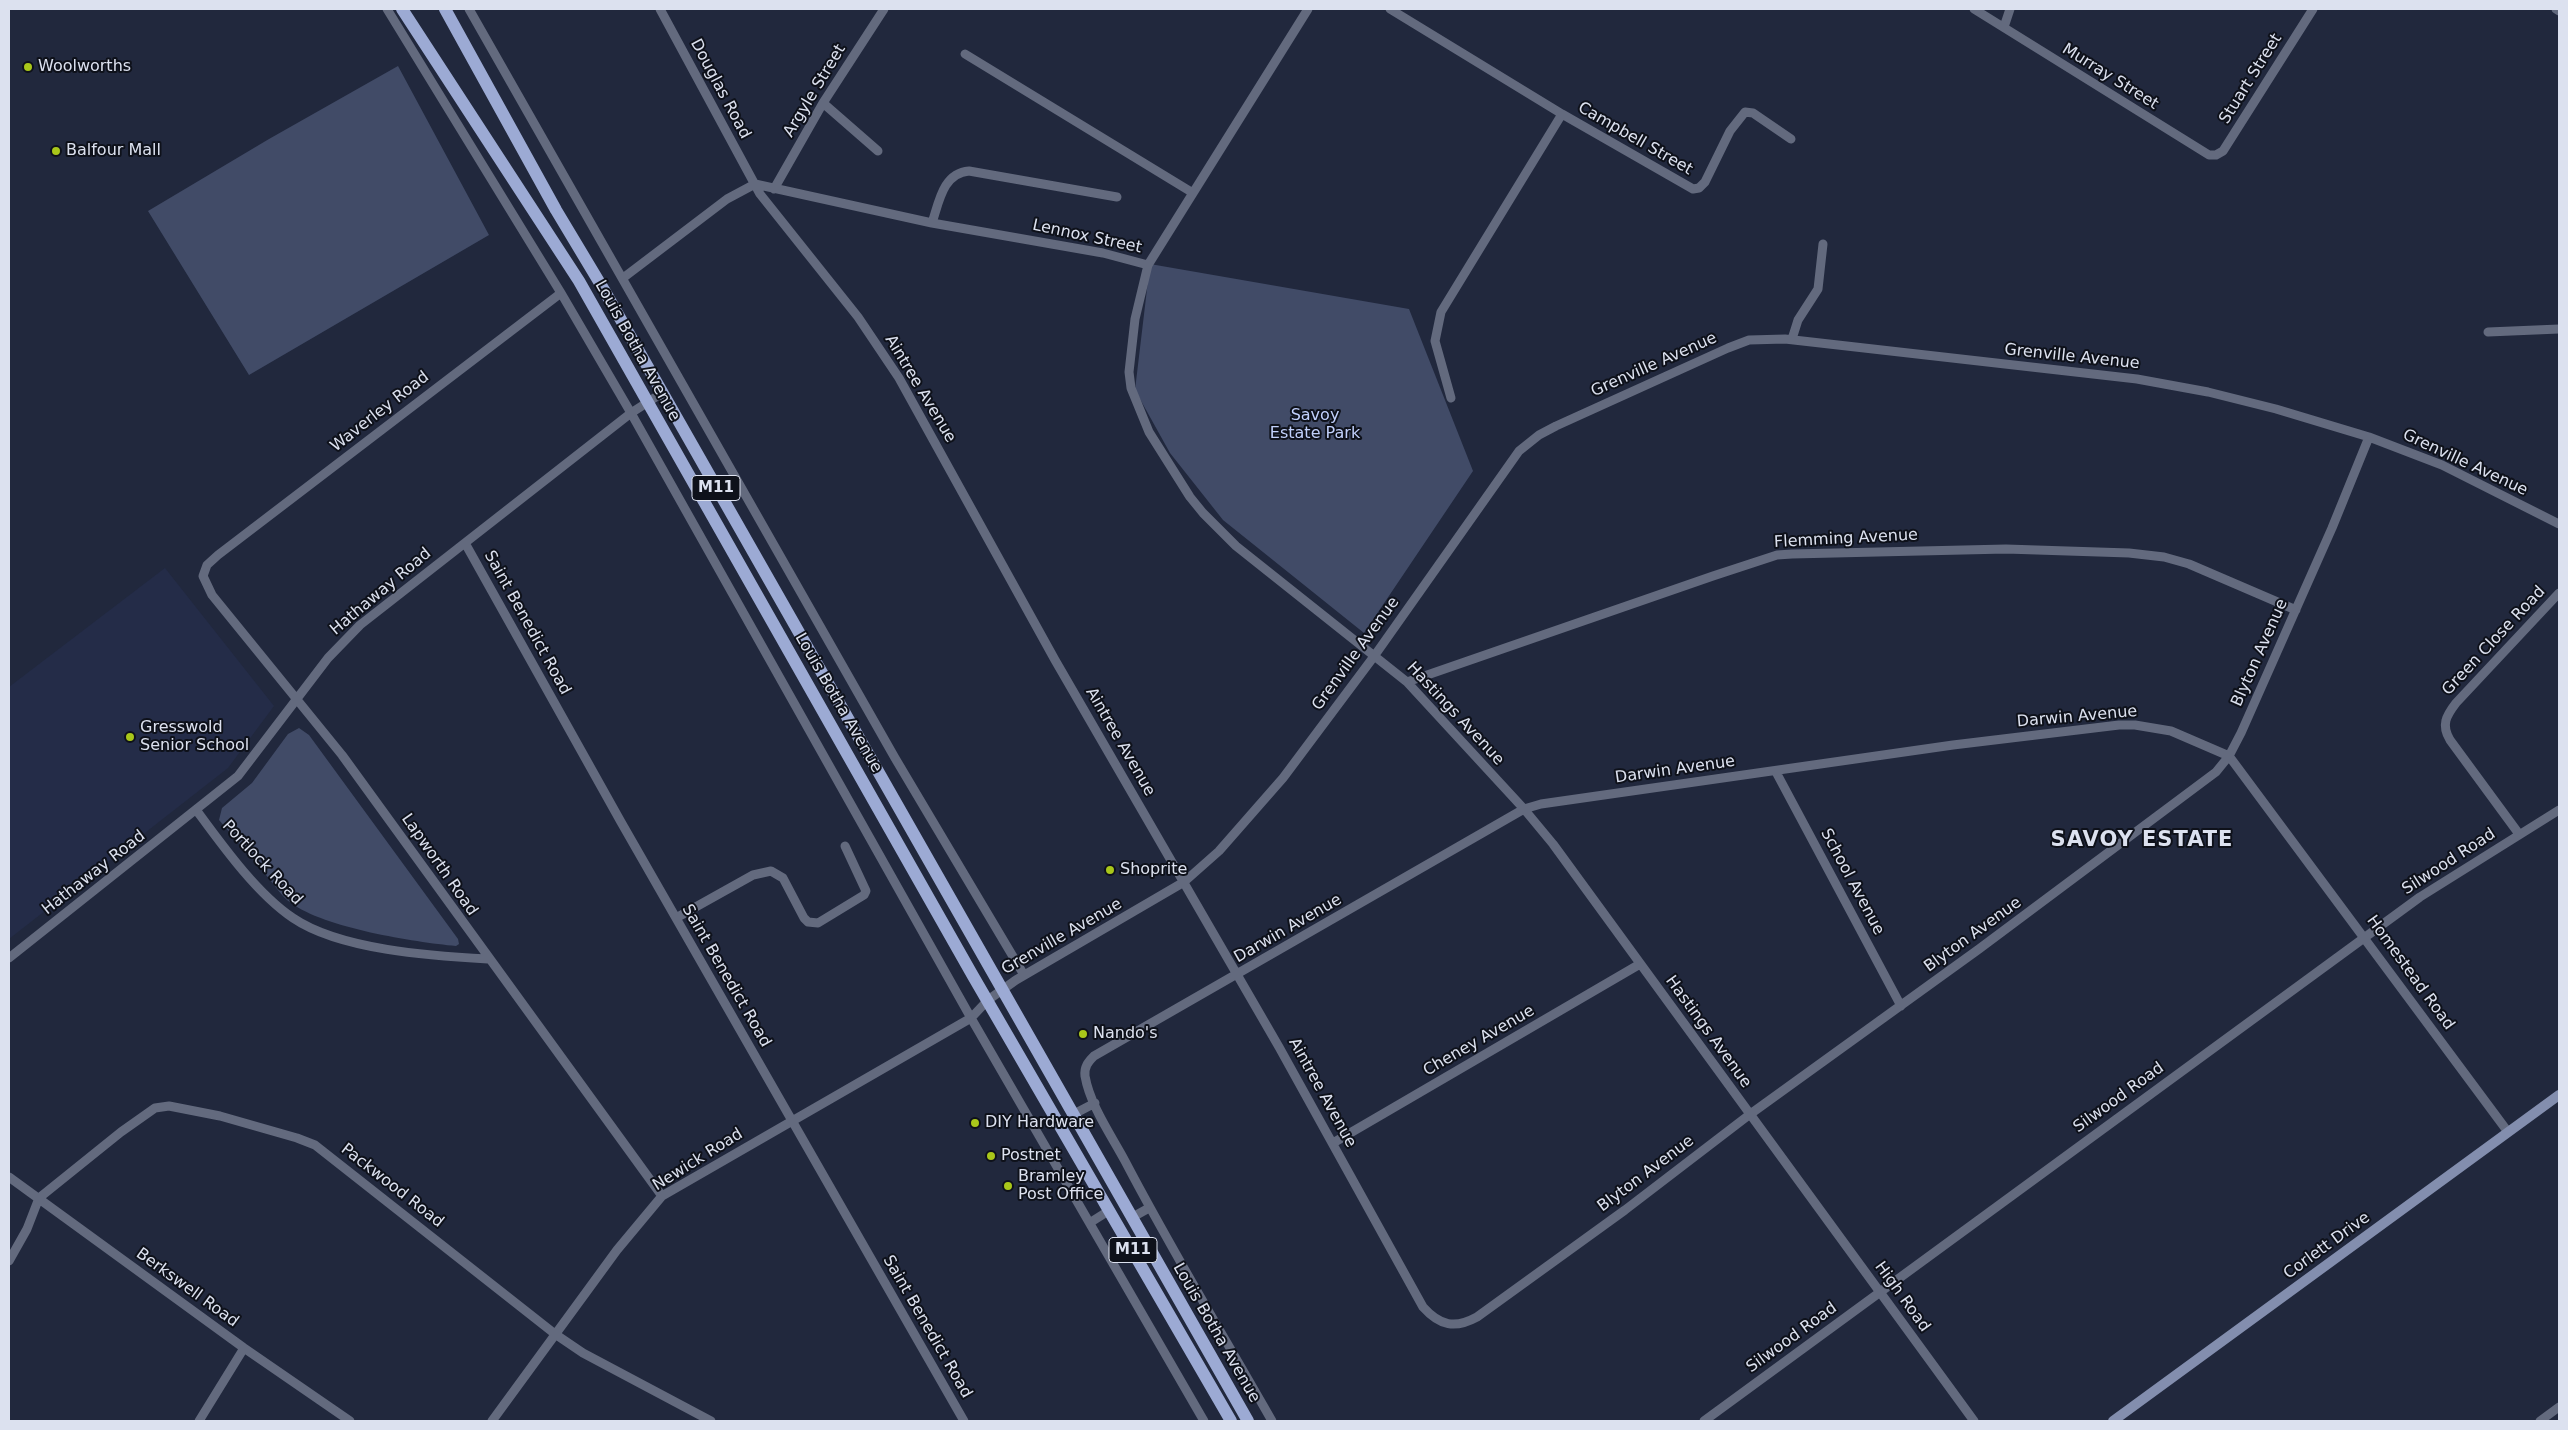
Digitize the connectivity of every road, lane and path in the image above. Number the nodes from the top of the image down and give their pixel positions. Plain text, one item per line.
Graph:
1 (387, 9) edge
2 (402, 9) edge
3 (445, 9) edge
4 (469, 9) edge
5 (660, 9) edge
6 (884, 9) edge
7 (1308, 9) edge
8 (1390, 9) edge
9 (1974, 9) edge
10 (2010, 9) edge
11 (2313, 9) edge
12 (2556, 9) edge
13 (2559, 11) edge
14 (2004, 27) junction
15 (965, 54) dead end
16 (823, 103) junction
17 (1562, 114) junction
18 (1791, 140) dead end
19 (2230, 141) joint
20 (878, 150) dead end
21 (755, 184) junction
22 (774, 189) junction
23 (1193, 193) junction
24 (1118, 197) dead end
25 (932, 223) junction
26 (1823, 244) dead end
27 (1148, 265) junction
28 (623, 278) junction
29 (561, 293) junction
30 (2559, 329) edge
31 (2488, 332) dead end
32 (1792, 339) junction
33 (662, 393) junction
34 (1451, 398) dead end
35 (647, 402) junction
36 (631, 413) junction
37 (2369, 437) junction
38 (2559, 524) edge
39 (465, 543) junction
40 (218, 555) joint
41 (2559, 593) edge
42 (2296, 610) junction
43 (1375, 655) junction
44 (1408, 682) junction
45 (296, 698) junction
46 (2229, 756) junction
47 (1776, 772) junction
48 (1524, 809) junction
49 (2559, 810) edge
50 (197, 811) junction
51 (2288, 833) joint
52 (2519, 834) junction
53 (845, 846) dead end
54 (1184, 882) junction
55 (676, 918) junction
56 (2365, 937) junction
57 (9, 958) edge
58 (488, 959) junction
59 (1640, 964) junction
60 (1024, 975) junction
61 (1236, 976) junction
62 (1003, 989) junction
63 (988, 1000) junction
64 (1901, 1006) junction
65 (971, 1018) junction
66 (1089, 1061) joint
67 (2559, 1095) edge
68 (1095, 1103) junction
69 (1072, 1115) junction
70 (1750, 1115) junction
71 (793, 1120) junction
72 (2508, 1132) junction
73 (1333, 1143) junction
74 (9, 1176) edge
75 (1806, 1191) joint
76 (662, 1196) junction
77 (39, 1198) junction
78 (1150, 1208) junction
79 (1110, 1210) junction
80 (1131, 1218) junction
81 (1090, 1222) junction
82 (9, 1260) edge
83 (1880, 1292) junction
84 (1443, 1324) joint
85 (555, 1334) junction
86 (244, 1348) junction
87 (2559, 1407) edge
88 (199, 1421) edge
89 (350, 1421) edge
90 (492, 1421) edge
91 (711, 1421) edge
92 (964, 1421) edge
93 (1204, 1421) edge
94 (1231, 1421) edge
95 (1248, 1421) edge
96 (1272, 1421) edge
97 (1704, 1421) edge
98 (1974, 1421) edge
99 (2113, 1421) edge
100 (2540, 1421) edge

1 - 29 street
2 - 35 main road, Louis Botha Avenue / M11
3 - 33 main road, Louis Botha Avenue / M11
4 - 28 street, Louis Botha Avenue
5 - 21 street, Douglas Road
6 - 16 street, Argyle Street
7 - 23 street, Lennox Street
8 - 17 street, Campbell Street
9 - 14 street, Murray Street
10 - 14 street
11 - 19 street, Stuart Street
12 - 13 street
14 - 19 street, Murray Street
15 - 23 street
16 - 20 street
16 - 22 street, Argyle Street
17 - 18 street, Campbell Street
17 - 34 street, Campbell Street
21 - 22 street, Lennox Street
21 - 28 street
21 - 54 street, Aintree Avenue
22 - 25 street, Lennox Street
23 - 27 street, Lennox Street
24 - 25 street
25 - 27 street, Lennox Street
26 - 32 street
27 - 43 street, Hastings Avenue
28 - 60 street, Louis Botha Avenue
29 - 36 street
29 - 40 street, Waverley Road
30 - 31 street
32 - 37 street, Grenville Avenue
32 - 43 street, Grenville Avenue
33 - 35 street, Hathaway Road
33 - 62 main road, Louis Botha Avenue / M11
35 - 36 street, Hathaway Road
35 - 63 main road, Louis Botha Avenue / M11
36 - 39 street, Hathaway Road
36 - 65 street
37 - 38 street, Grenville Avenue
37 - 42 street, Blyton Avenue
39 - 45 street, Hathaway Road
39 - 55 street, Saint Benedict Road
40 - 45 street, Lapworth Road
41 - 52 street, Green Close Road
42 - 44 street, Flemming Avenue
42 - 46 street, Blyton Avenue
43 - 44 street, Hastings Avenue
43 - 54 street, Grenville Avenue
44 - 48 street, Hastings Avenue
45 - 50 street, Hathaway Road
45 - 58 street, Lapworth Road
46 - 47 street, Darwin Avenue
46 - 51 street, Darwin Avenue
46 - 64 street, Blyton Avenue
47 - 48 street, Darwin Avenue
47 - 64 street, School Avenue
48 - 59 street, Hastings Avenue
48 - 61 street, Darwin Avenue
49 - 52 street, Silwood Road
50 - 57 street, Hathaway Road
50 - 58 street, Portlock Road
51 - 56 street, Homestead Road
52 - 56 street, Silwood Road
53 - 55 street
54 - 60 street, Grenville Avenue
54 - 61 street, Aintree Avenue
55 - 71 street, Saint Benedict Road
56 - 72 street, Homestead Road
56 - 83 street, Silwood Road
58 - 76 street, Lapworth Road
59 - 70 street, Hastings Avenue
59 - 73 street, Cheney Avenue
60 - 62 street, Grenville Avenue
61 - 66 street, Darwin Avenue
61 - 73 street, Aintree Avenue
62 - 63 street, Grenville Avenue
62 - 69 main road, Louis Botha Avenue / M11
63 - 65 street, Newick Road
63 - 79 main road, Louis Botha Avenue / M11
64 - 70 street, Blyton Avenue
65 - 71 street, Newick Road
65 - 81 street
66 - 68 street, Louis Botha Avenue
67 - 72 main road, Corlett Drive
68 - 69 street
68 - 78 street, Louis Botha Avenue
69 - 80 main road, Louis Botha Avenue / M11
70 - 75 street, Hastings Avenue
70 - 84 street, Blyton Avenue
71 - 76 street, Newick Road
71 - 92 street, Saint Benedict Road
72 - 99 main road, Corlett Drive
73 - 84 street, Aintree Avenue
74 - 77 street, Berkswell Road
75 - 83 street, High Road
76 - 85 street, Newick Road
77 - 82 street
77 - 85 street, Packwood Road
77 - 86 street, Berkswell Road
78 - 80 street
78 - 96 street, Louis Botha Avenue
79 - 81 street
79 - 94 main road, Louis Botha Avenue / M11
80 - 95 main road, Louis Botha Avenue / M11
81 - 93 street
83 - 97 street, Silwood Road
83 - 98 street, High Road
85 - 90 street, Newick Road
85 - 91 street, Packwood Road
86 - 88 street
86 - 89 street, Berkswell Road
87 - 100 street

